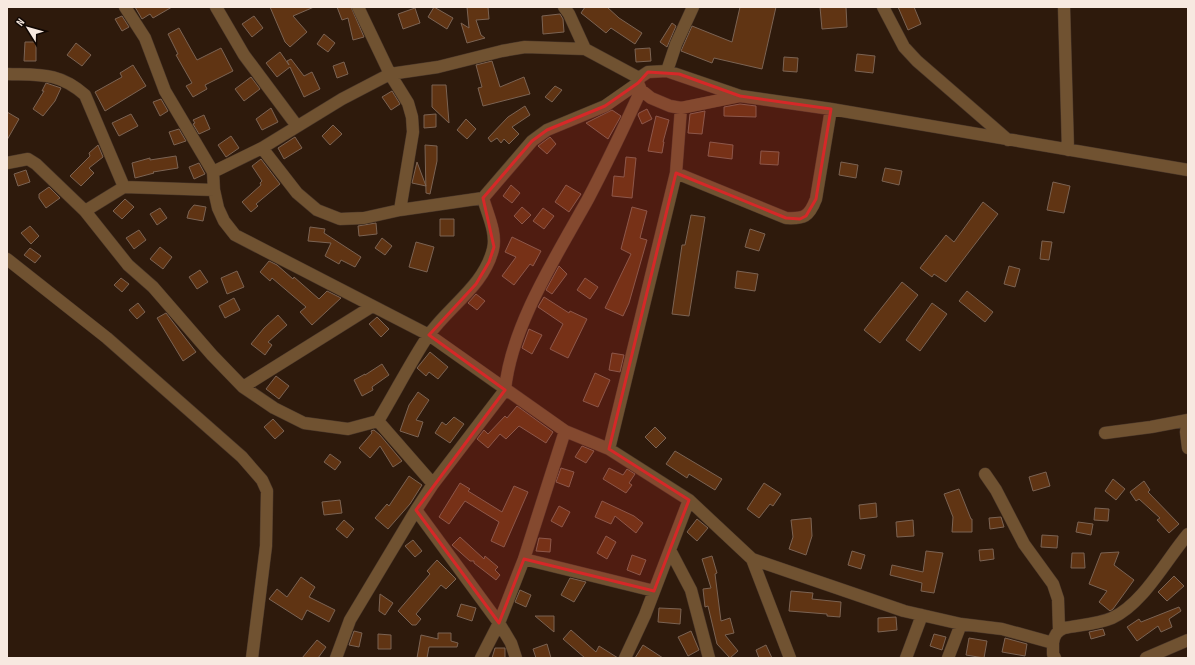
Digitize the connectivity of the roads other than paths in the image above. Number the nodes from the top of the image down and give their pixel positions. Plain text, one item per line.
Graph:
1 (125, 7) edge
2 (216, 7) edge
3 (358, 7) edge
4 (693, 7) edge
5 (882, 7) edge
6 (1064, 7) edge
7 (568, 9) edge
8 (585, 49) junction
9 (667, 71) junction
10 (7, 74) edge
11 (390, 74) junction
12 (639, 84) junction
13 (740, 96) junction
14 (681, 108) junction
15 (831, 109) junction
16 (298, 126) junction
17 (1009, 141) junction
18 (262, 148) junction
19 (1068, 150) junction
20 (7, 164) edge
21 (1188, 170) edge
22 (213, 172) junction
23 (676, 173) junction
24 (124, 188) junction
25 (214, 190) junction
26 (483, 198) junction
27 (400, 210) junction
28 (85, 211) junction
29 (7, 259) edge
30 (371, 306) junction
31 (429, 335) junction
32 (243, 387) junction
33 (505, 390) junction
34 (378, 420) junction
35 (1188, 420) edge
36 (565, 431) junction
37 (1105, 433) dead end
38 (1188, 448) edge
39 (609, 449) junction
40 (985, 474) dead end
41 (433, 484) junction
42 (689, 500) junction
43 (416, 510) junction
44 (1188, 534) edge
45 (670, 550) junction
46 (524, 559) junction
47 (752, 559) junction
48 (654, 591) junction
49 (922, 615) junction
50 (499, 623) junction
51 (961, 624) junction
52 (1058, 630) junction
53 (1188, 640) edge
54 (1053, 643) junction
55 (252, 658) edge
56 (336, 658) edge
57 (481, 658) edge
58 (516, 658) edge
59 (625, 658) edge
60 (709, 658) edge
61 (790, 658) edge
62 (906, 658) edge
63 (948, 658) edge
64 (1055, 658) edge
65 (1146, 658) edge

1 - 22 street
2 - 16 street
3 - 11 street
4 - 9 street
5 - 17 street
6 - 19 street
7 - 8 street
8 - 11 street
8 - 12 street
9 - 12 street
9 - 13 street
10 - 24 street
11 - 16 street
11 - 27 street
12 - 14 street
12 - 26 street
12 - 33 street
13 - 14 street
13 - 15 street
14 - 23 street
15 - 17 street
15 - 23 street
16 - 18 street
17 - 19 street
18 - 22 street
18 - 27 street
19 - 21 street
20 - 28 street
22 - 25 street
23 - 39 street
24 - 25 street
24 - 28 street
25 - 30 street
26 - 27 street
26 - 31 street
28 - 32 street
29 - 55 street
30 - 31 street
30 - 32 street
31 - 33 street
31 - 34 street
32 - 34 street
33 - 36 street
33 - 41 street
34 - 41 street
35 - 37 street
35 - 38 street
36 - 39 street
36 - 46 street
39 - 42 street
40 - 52 street
41 - 43 street
42 - 45 street
42 - 47 street
43 - 50 street
43 - 56 street
44 - 52 street
45 - 48 street
45 - 60 street
46 - 48 street
46 - 50 street
47 - 49 street
47 - 61 street
48 - 59 street
49 - 51 street
49 - 62 street
50 - 57 street
50 - 58 street
51 - 54 street
51 - 63 street
52 - 54 street
53 - 65 street
54 - 64 street

